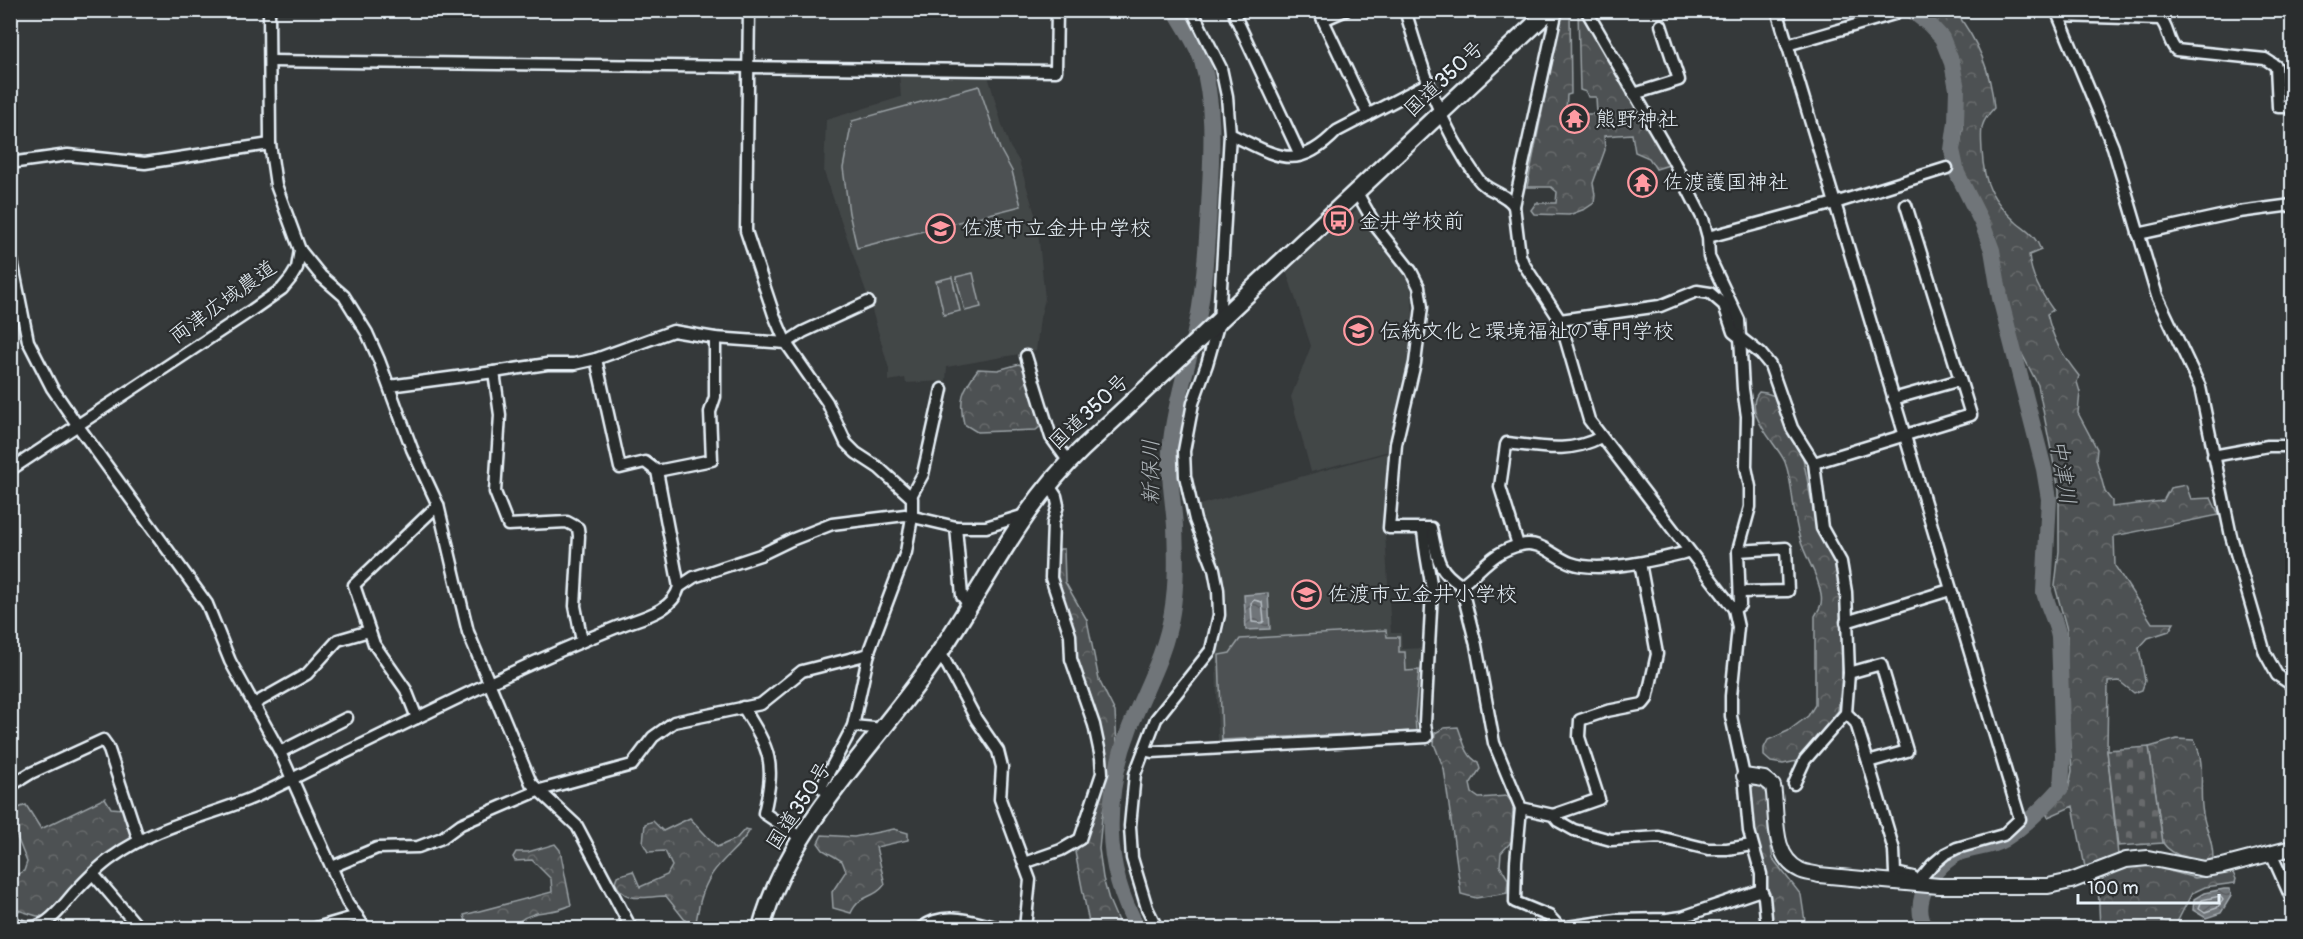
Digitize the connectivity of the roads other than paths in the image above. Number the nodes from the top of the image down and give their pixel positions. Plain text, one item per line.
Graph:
1 (269, 10) edge
2 (749, 10) edge
3 (1057, 10) edge
4 (1192, 10) edge
5 (1246, 10) edge
6 (1346, 10) edge
7 (1405, 10) edge
8 (1550, 10) edge
9 (1557, 10) edge
10 (1586, 10) edge
11 (1777, 10) edge
12 (1894, 10) edge
13 (1234, 13) edge
14 (2057, 13) edge
15 (1321, 15) edge
16 (1661, 25) dead end
17 (1787, 45) junction
18 (270, 61) junction
19 (748, 66) junction
20 (1427, 84) junction
21 (1634, 94) junction
22 (2292, 107) edge
23 (1441, 114) junction
24 (1368, 115) junction
25 (1230, 134) junction
26 (270, 144) junction
27 (1300, 156) junction
28 (10, 163) edge
29 (1947, 168) dead end
30 (1356, 190) junction
31 (1835, 202) junction
32 (1906, 205) dead end
33 (2292, 205) edge
34 (1514, 206) junction
35 (2138, 234) junction
36 (1708, 237) junction
37 (300, 250) junction
38 (10, 251) edge
39 (868, 302) dead end
40 (1560, 320) junction
41 (1215, 326) junction
42 (715, 338) junction
43 (1741, 339) junction
44 (786, 343) junction
45 (1026, 357) dead end
46 (596, 359) junction
47 (494, 372) junction
48 (1960, 380) junction
49 (389, 386) junction
50 (942, 389) dead end
51 (1893, 399) junction
52 (78, 426) junction
53 (1601, 437) junction
54 (1903, 437) junction
55 (2292, 446) edge
56 (2212, 456) junction
57 (1069, 462) junction
58 (1814, 463) junction
59 (10, 470) edge
60 (657, 471) junction
61 (1048, 484) junction
62 (911, 496) junction
63 (438, 505) junction
64 (1025, 515) junction
65 (912, 517) junction
66 (956, 527) junction
67 (1423, 528) junction
68 (1518, 545) junction
69 (1738, 551) junction
70 (1688, 552) junction
71 (1640, 563) junction
72 (1461, 585) junction
73 (679, 586) junction
74 (1950, 590) junction
75 (1740, 592) junction
76 (969, 605) junction
77 (1734, 609) junction
78 (1846, 622) junction
79 (369, 631) junction
80 (582, 640) junction
81 (868, 654) junction
82 (938, 655) junction
83 (1849, 674) junction
84 (490, 683) junction
85 (2292, 685) edge
86 (254, 704) junction
87 (743, 707) junction
88 (1846, 713) junction
89 (347, 718) dead end
90 (417, 718) junction
91 (853, 726) junction
92 (874, 728) dead end
93 (1144, 750) junction
94 (280, 752) junction
95 (1868, 762) junction
96 (1744, 776) junction
97 (292, 778) junction
98 (1794, 784) dead end
99 (10, 786) edge
100 (540, 790) junction
101 (830, 794) junction
102 (1521, 808) junction
103 (1553, 815) junction
104 (801, 838) junction
105 (139, 841) junction
106 (1752, 845) junction
107 (2292, 848) edge
108 (2271, 853) junction
109 (1024, 863) junction
110 (332, 867) junction
111 (93, 874) junction
112 (1918, 885) junction
113 (1761, 890) junction
114 (2292, 900) edge
115 (357, 916) junction
116 (10, 921) edge
117 (139, 928) edge
118 (316, 928) edge
119 (365, 928) edge
120 (632, 928) edge
121 (761, 928) edge
122 (921, 928) edge
123 (1000, 928) edge
124 (1018, 928) edge
125 (1025, 928) edge
126 (1157, 928) edge
127 (1560, 928) edge
128 (1767, 928) edge

1 - 18 street, 両津広域農道
2 - 19 street
3 - 19 street
4 - 25 street
5 - 13 street
6 - 15 street
7 - 20 street
8 - 23 highway, 国道350号
9 - 34 street
10 - 21 street
11 - 17 street
12 - 17 street
13 - 27 street
14 - 22 street
14 - 35 street
15 - 24 street
16 - 21 street
17 - 31 street
18 - 19 street
18 - 26 street, 両津広域農道
19 - 44 street
20 - 23 street
20 - 24 street
21 - 36 street
23 - 30 highway, 国道350号
23 - 34 street
24 - 27 street
25 - 27 street
25 - 41 street
26 - 28 street
26 - 37 street, 両津広域農道
29 - 31 street
30 - 41 highway, 国道350号
30 - 67 street
31 - 36 street
31 - 51 street
32 - 48 street
33 - 35 street
34 - 40 street
35 - 56 street
36 - 43 street
37 - 49 street
37 - 52 street, 両津広域農道
38 - 52 street
39 - 44 street
40 - 43 street
40 - 53 street
41 - 57 highway, 国道350号
41 - 93 street
42 - 44 street
42 - 46 street
42 - 60 street
43 - 58 street
43 - 69 street
44 - 62 street
45 - 57 street
46 - 47 street
46 - 60 street
47 - 49 street
47 - 80 street
48 - 51 street
48 - 54 street
49 - 63 street
50 - 62 street
51 - 54 street
52 - 59 street, 両津広域農道
52 - 86 street
53 - 68 street
53 - 70 street
54 - 58 street
54 - 74 street
55 - 56 street
56 - 85 street
57 - 61 highway, 国道350号
58 - 78 street
60 - 73 street
61 - 64 highway, 国道350号
61 - 109 street
62 - 65 street
63 - 79 street
63 - 84 street
64 - 66 street
64 - 76 highway, 国道350号
65 - 66 street
65 - 73 street
65 - 81 street
66 - 76 street
67 - 72 street
67 - 93 street
68 - 71 street
68 - 72 street
69 - 75 street
69 - 75 street
70 - 71 street
70 - 77 street
71 - 103 street
72 - 102 street
73 - 80 street
74 - 78 street
74 - 112 street
75 - 77 street
76 - 82 highway, 国道350号
77 - 96 street
78 - 83 street
79 - 86 street
79 - 90 street
80 - 84 street
81 - 87 street
81 - 91 street
82 - 101 highway, 国道350号
82 - 109 street
83 - 88 street
83 - 95 street
84 - 90 street
84 - 100 street
86 - 94 street
87 - 100 street
87 - 104 street
88 - 95 street
88 - 98 street
89 - 94 street
90 - 97 street
91 - 92 street
91 - 101 street
93 - 126 street
94 - 97 street
95 - 112 street
96 - 106 street
96 - 112 street
97 - 105 street
97 - 110 street
99 - 105 street
100 - 110 street
100 - 120 street
101 - 104 highway, 国道350号
102 - 103 street
102 - 127 street
103 - 106 street
104 - 121 highway, 国道350号
105 - 111 street
106 - 113 street
107 - 108 street
108 - 112 street
108 - 114 street
109 - 125 street
110 - 115 street
111 - 116 street
111 - 117 street
113 - 127 street
113 - 128 street
115 - 118 street
115 - 119 street
122 - 123 street
124 - 125 street

